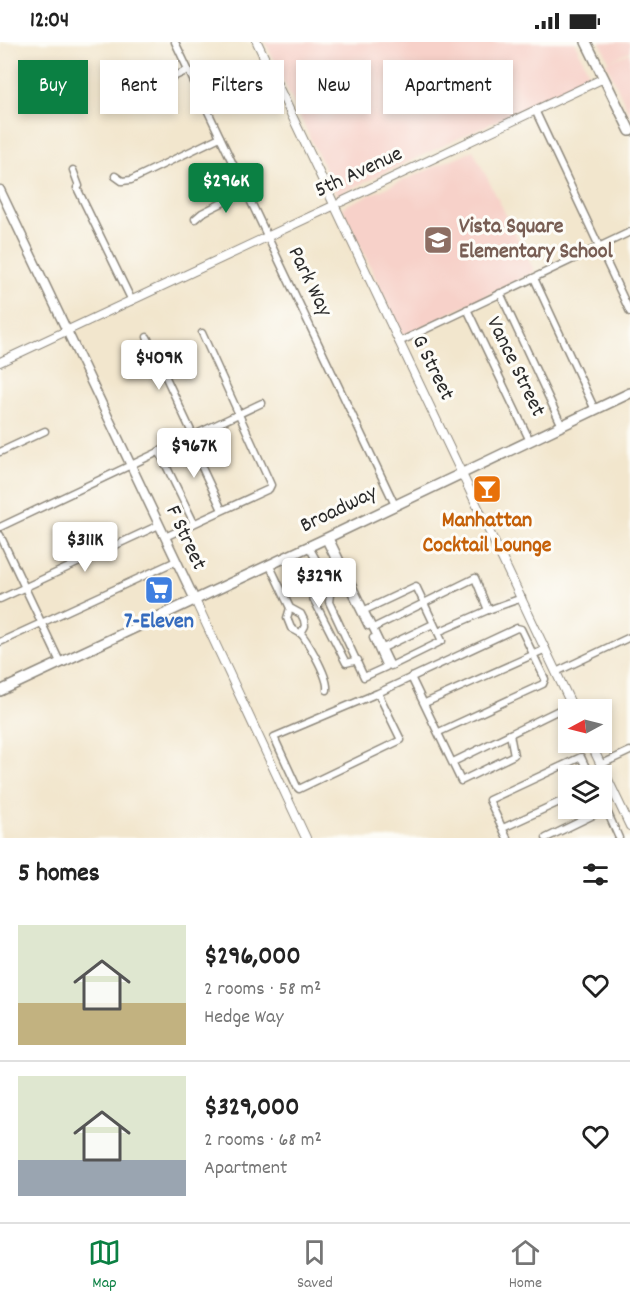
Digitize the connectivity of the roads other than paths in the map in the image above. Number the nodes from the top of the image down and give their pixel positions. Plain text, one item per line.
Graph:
1 (175, 42) edge
2 (257, 42) edge
3 (586, 42) edge
4 (188, 70) junction
5 (178, 75) edge
6 (604, 78) junction
7 (535, 110) junction
8 (630, 132) edge
9 (220, 137) junction
10 (73, 170) dead end
11 (115, 176) dead end
12 (246, 191) junction
13 (1, 193) edge
14 (338, 204) junction
15 (195, 219) dead end
16 (630, 232) edge
17 (267, 236) junction
18 (599, 246) junction
19 (534, 278) junction
20 (500, 293) junction
21 (132, 301) junction
22 (467, 309) junction
23 (630, 312) edge
24 (67, 331) junction
25 (202, 333) dead end
26 (147, 337) dead end
27 (399, 342) junction
28 (0, 362) edge
29 (630, 393) edge
30 (262, 403) dead end
31 (596, 410) junction
32 (238, 413) junction
33 (562, 426) junction
34 (45, 431) dead end
35 (191, 436) junction
36 (531, 441) junction
37 (159, 451) junction
38 (0, 452) edge
39 (131, 465) junction
40 (462, 473) junction
41 (395, 505) junction
42 (222, 510) junction
43 (194, 523) junction
44 (159, 525) junction
45 (0, 526) edge
46 (0, 535) edge
47 (165, 537) junction
48 (327, 538) junction
49 (309, 547) junction
50 (291, 555) junction
51 (176, 561) junction
52 (269, 564) junction
53 (25, 587) junction
54 (522, 598) junction
55 (0, 599) edge
56 (195, 600) junction
57 (423, 602) junction
58 (290, 608) junction
59 (365, 610) junction
60 (488, 610) junction
61 (41, 622) junction
62 (433, 624) junction
63 (373, 628) junction
64 (438, 632) junction
65 (301, 633) junction
66 (630, 637) edge
67 (0, 642) edge
68 (383, 648) junction
69 (546, 649) junction
70 (533, 655) junction
71 (357, 660) junction
72 (60, 662) junction
73 (556, 672) junction
74 (411, 676) junction
75 (327, 690) dead end
76 (0, 691) edge
77 (378, 693) junction
78 (569, 699) edge
79 (425, 704) junction
80 (558, 710) edge
81 (439, 732) junction
82 (510, 734) junction
83 (630, 750) edge
84 (595, 753) edge
85 (453, 762) junction
86 (564, 765) edge
87 (585, 765) edge
88 (600, 765) joint
89 (558, 768) edge
90 (612, 790) edge
91 (558, 803) edge
92 (628, 815) edge
93 (585, 819) edge
94 (610, 819) edge
95 (630, 826) edge
96 (503, 828) junction
97 (617, 837) edge
98 (306, 838) edge
99 (507, 838) edge
100 (546, 838) edge

1 - 4 street, Park Way
2 - 14 street, G Street
3 - 6 main road
4 - 5 street
4 - 9 street, Park Way
6 - 7 street, 5th Avenue
6 - 8 main road
7 - 14 street, 5th Avenue
7 - 18 street
9 - 11 street
9 - 12 street, Park Way
10 - 21 street
12 - 15 street
12 - 17 street, Park Way
13 - 24 main road, F Street
14 - 17 street, 5th Avenue
14 - 27 street, G Street
16 - 18 street
17 - 21 street, 5th Avenue
17 - 41 street, Park Way
18 - 19 street
18 - 23 street
19 - 20 street
19 - 31 street
20 - 22 street
20 - 33 street
21 - 24 street, 5th Avenue
22 - 27 street
22 - 36 street, Vance Street
24 - 28 street, 5th Avenue
24 - 39 main road, F Street
25 - 32 street
26 - 35 street
27 - 40 street, G Street
29 - 31 main road, Broadway
30 - 32 street
31 - 33 main road, Broadway
32 - 35 street
32 - 42 street
33 - 36 main road, Broadway
34 - 38 street
35 - 37 street
35 - 42 street
36 - 40 main road, Broadway
37 - 39 street
37 - 43 street
39 - 44 main road, F Street
39 - 45 street
40 - 41 main road, Broadway
40 - 54 street, G Street
41 - 48 main road, Broadway
42 - 43 street
43 - 47 street
44 - 47 main road, F Street
44 - 53 street
46 - 53 street
47 - 51 main road, F Street
48 - 49 main road, Broadway
48 - 59 street
48 - 71 street
49 - 50 main road, Broadway
49 - 71 street
50 - 52 main road, Broadway
50 - 71 street
51 - 56 main road, F Street
51 - 61 street
52 - 56 main road, Broadway
52 - 58 street
53 - 55 street
53 - 61 street
54 - 60 street
54 - 69 street, G Street
56 - 72 main road, Broadway
56 - 98 street, F Street
57 - 59 street
57 - 60 street
57 - 62 street
57 - 63 street
58 - 65 street
58 - 65 street
59 - 63 street
60 - 64 street
61 - 67 street
61 - 72 street
62 - 64 street
62 - 68 street
63 - 68 street
64 - 68 street
65 - 75 street
66 - 73 street
69 - 70 street
69 - 73 street, G Street
70 - 74 street
70 - 79 street
70 - 81 street
72 - 76 main road, Broadway
73 - 78 street, G Street
74 - 77 street
74 - 79 street
77 - 77 street
79 - 81 street
80 - 82 street
81 - 85 street
82 - 85 street
82 - 85 street
83 - 88 street
84 - 88 street
86 - 87 street
89 - 96 street
90 - 92 street
91 - 96 street
92 - 95 street
93 - 100 street
94 - 97 street
96 - 99 street

